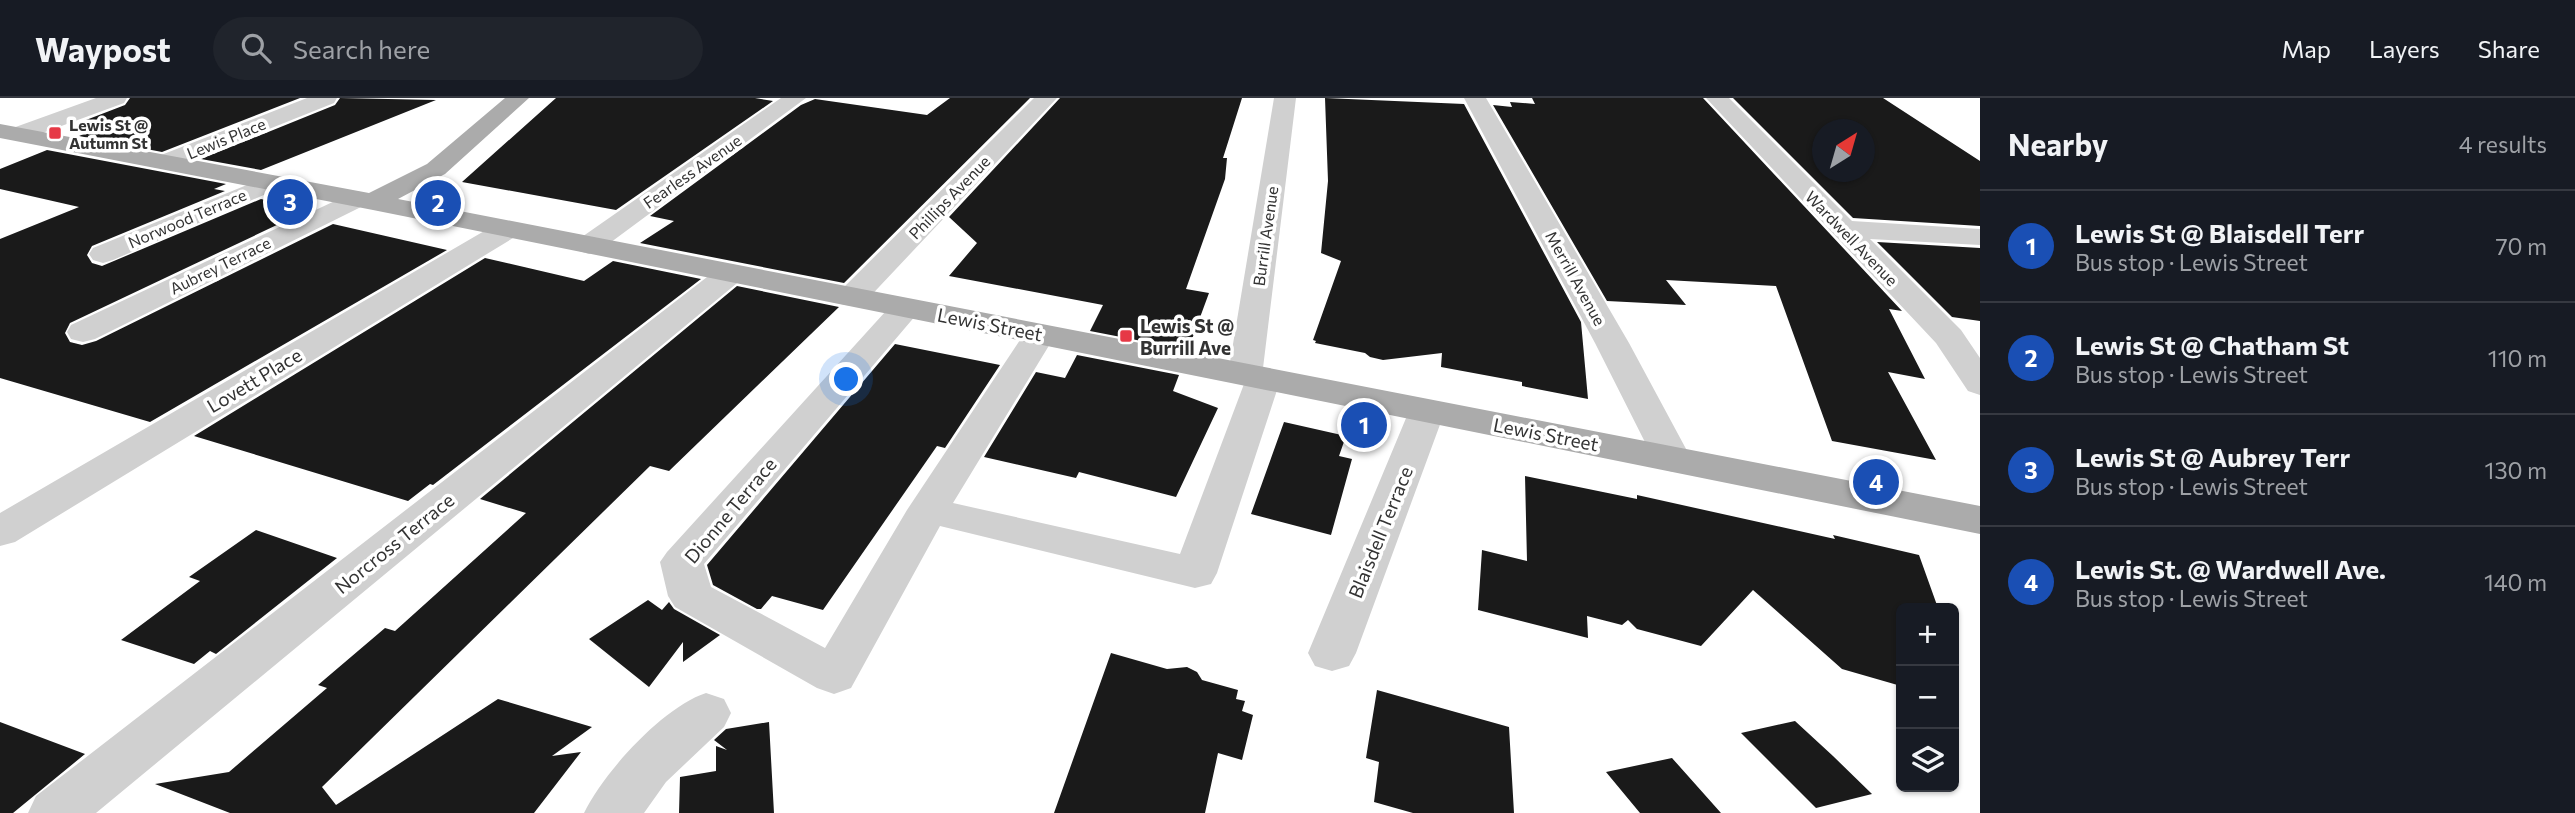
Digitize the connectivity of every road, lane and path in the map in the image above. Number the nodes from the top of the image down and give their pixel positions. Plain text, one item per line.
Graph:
1 (116, 98) edge
2 (326, 98) edge
3 (518, 98) edge
4 (795, 98) edge
5 (1046, 98) edge
6 (1285, 98) edge
7 (1475, 98) edge
8 (1717, 98) edge
9 (14, 139) edge
10 (165, 162) junction
11 (271, 183) junction
12 (365, 200) junction
13 (508, 229) junction
14 (1842, 229) junction
15 (1980, 237) edge
16 (589, 244) junction
17 (103, 254) dead end
18 (731, 273) junction
19 (852, 297) junction
20 (906, 308) junction
21 (83, 332) dead end
22 (1040, 334) junction
23 (1255, 377) junction
24 (1980, 384) edge
25 (1427, 411) junction
26 (1674, 460) junction
27 (928, 510) junction
28 (1980, 520) edge
29 (0, 532) edge
30 (1332, 653) dead end
31 (706, 713) dead end
32 (56, 813) edge
33 (612, 813) edge

1 - 9 street
2 - 10 street, Lewis Place
3 - 12 main road
4 - 16 street, Fearless Avenue
5 - 19 street, Phillips Avenue
6 - 23 street, Burrill Avenue
7 - 26 street, Merrill Avenue
8 - 14 street, Wardwell Avenue
9 - 10 main road, Lewis Street
10 - 11 main road, Lewis Street
11 - 12 main road, Lewis Street
11 - 17 street, Norwood Terrace
12 - 13 main road, Lewis Street
12 - 21 street, Aubrey Terrace
13 - 16 main road, Lewis Street
13 - 29 street, Lovett Place
14 - 15 street
14 - 24 street, Wardwell Avenue
16 - 18 main road, Lewis Street
18 - 19 main road, Lewis Street
18 - 32 street, Norcross Terrace
19 - 20 main road, Lewis Street
20 - 22 main road, Lewis Street
20 - 27 street, Dionne Terrace
22 - 23 main road, Lewis Street
22 - 27 street
23 - 25 main road, Lewis Street
23 - 27 street, Burrill Avenue
25 - 26 main road, Lewis Street
25 - 30 street, Blaisdell Terrace
26 - 28 main road, Lewis Street
31 - 33 street

